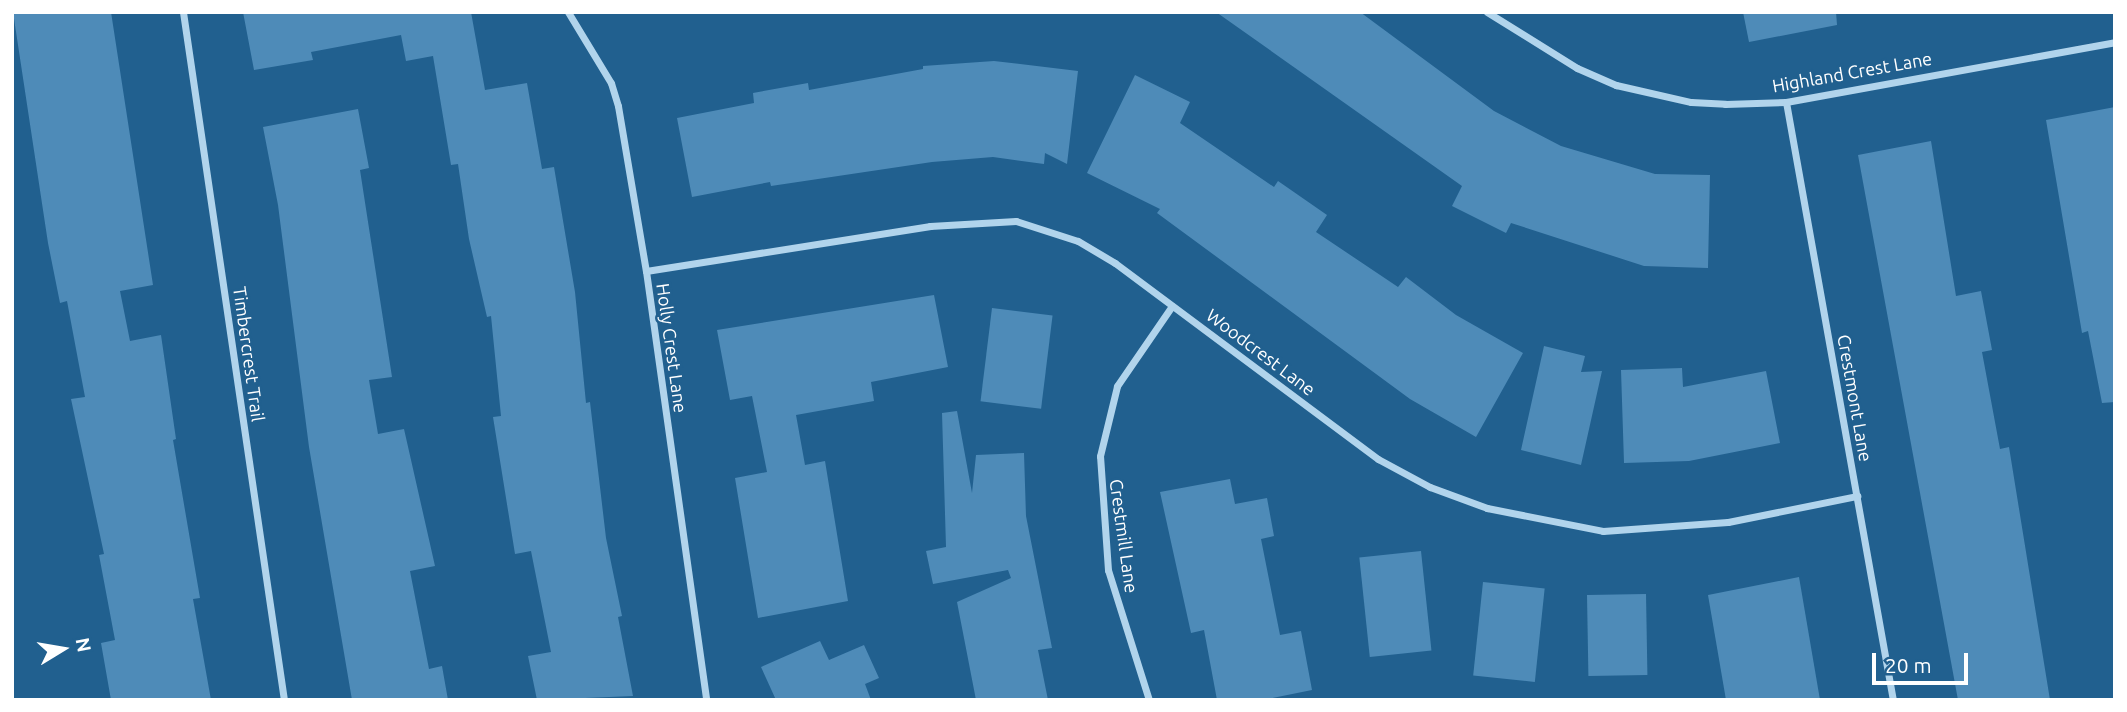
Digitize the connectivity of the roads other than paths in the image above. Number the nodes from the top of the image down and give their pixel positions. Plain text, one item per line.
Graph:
1 (183, 12) edge
2 (568, 12) edge
3 (1487, 12) edge
4 (2115, 42) edge
5 (1786, 102) junction
6 (646, 271) junction
7 (1172, 306) junction
8 (1857, 496) junction
9 (284, 700) edge
10 (706, 700) edge
11 (1149, 700) edge
12 (1893, 700) edge

1 - 9 street, Timbercrest Trail
2 - 6 street, Holly Crest Lane
3 - 5 street, Highland Crest Lane
4 - 5 street, Highland Crest Lane
5 - 8 street, Crestmont Lane
6 - 7 street, Woodcrest Lane
6 - 10 street, Holly Crest Lane
7 - 8 street, Woodcrest Lane
7 - 11 street, Crestmill Lane
8 - 12 street, Crestmont Lane

